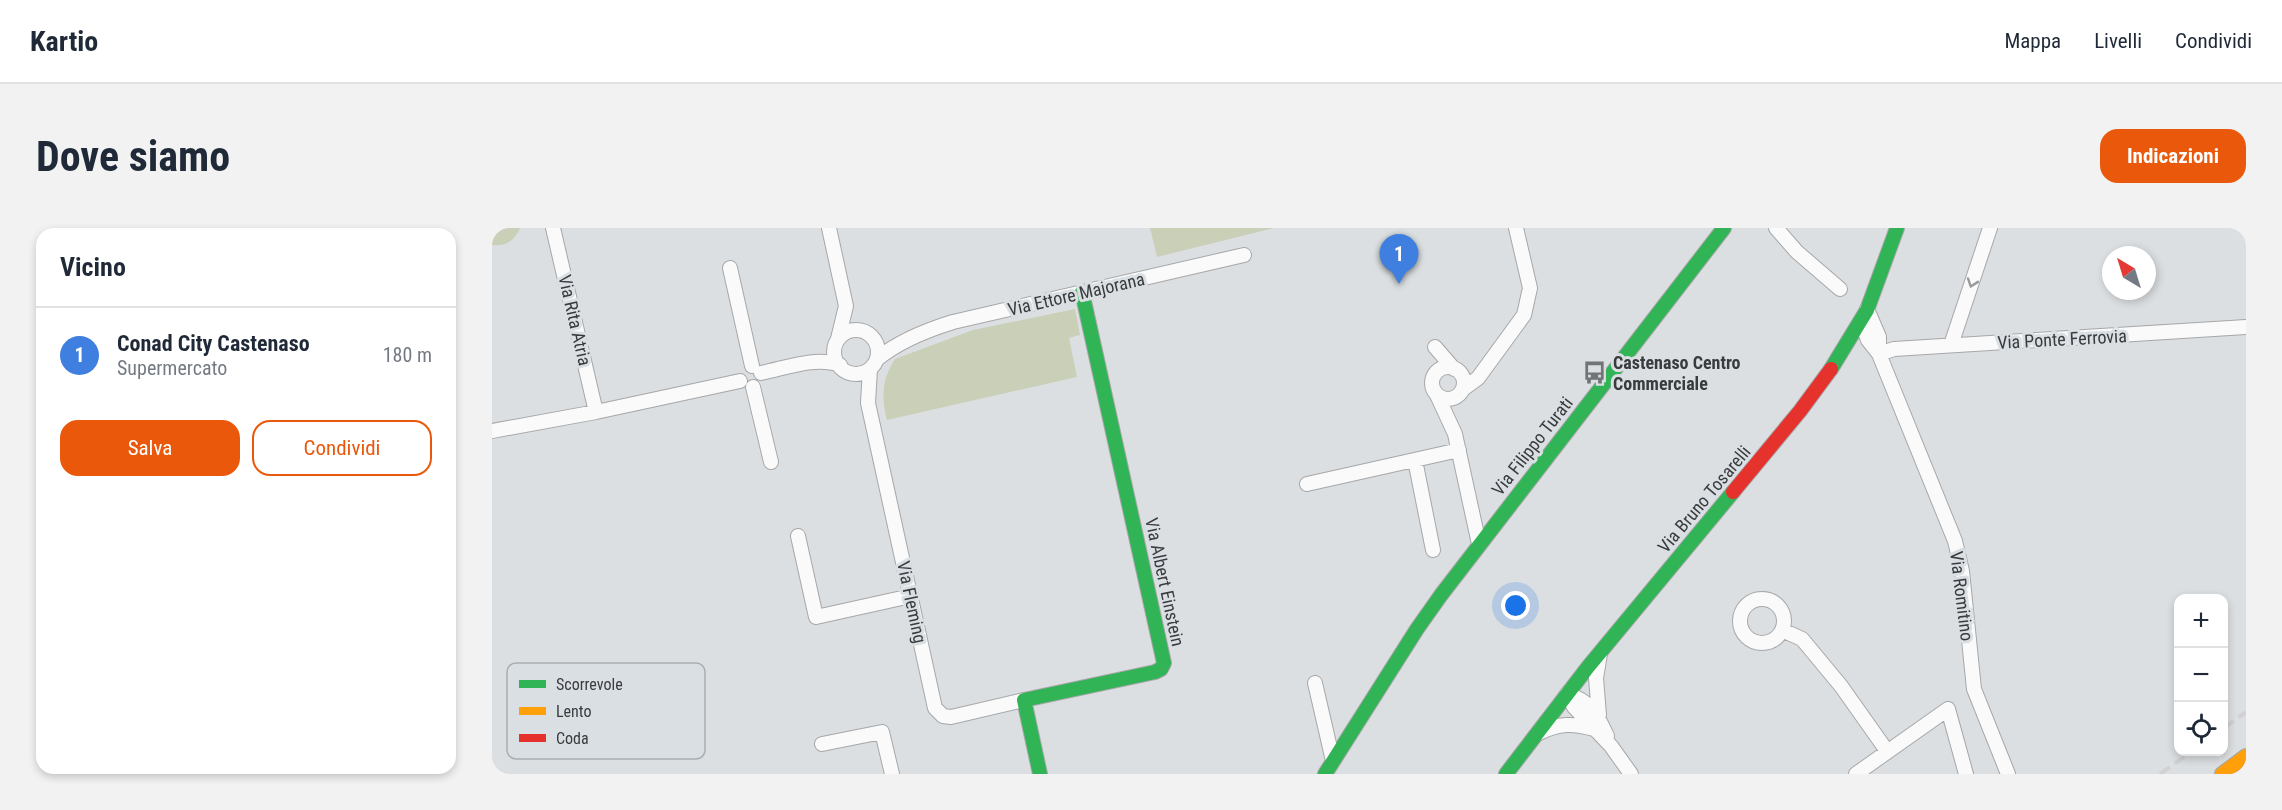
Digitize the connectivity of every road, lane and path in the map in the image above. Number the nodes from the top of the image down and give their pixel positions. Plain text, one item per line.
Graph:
1 (553, 228) edge
2 (829, 228) edge
3 (1516, 228) edge
4 (1724, 228) edge
5 (1776, 228) edge
6 (1897, 228) edge
7 (1990, 228) edge
8 (1244, 255) dead end
9 (730, 268) dead end
10 (1840, 289) dead end
11 (1082, 292) junction
12 (846, 306) junction
13 (1864, 315) junction
14 (2246, 327) edge
15 (866, 333) junction
16 (909, 339) junction
17 (1951, 345) junction
18 (1841, 354) junction
19 (1879, 354) junction
20 (840, 357) junction
21 (1490, 362) junction
22 (873, 364) junction
23 (756, 370) junction
24 (1458, 371) junction
25 (1434, 375) junction
26 (740, 381) junction
27 (753, 387) junction
28 (1461, 391) junction
29 (1437, 395) junction
30 (868, 403) junction
31 (596, 412) junction
32 (492, 431) edge
33 (1455, 434) junction
34 (1459, 450) junction
35 (1415, 460) junction
36 (771, 462) dead end
37 (1307, 484) dead end
38 (798, 536) dead end
39 (1479, 544) junction
40 (1434, 550) dead end
41 (911, 596) junction
42 (1782, 630) dead end
43 (1601, 651) junction
44 (1315, 683) dead end
45 (1567, 694) junction
46 (1024, 700) junction
47 (1597, 724) junction
48 (1534, 735) junction
49 (822, 744) dead end
50 (1887, 751) junction
51 (2246, 756) edge
52 (1333, 761) junction
53 (892, 774) edge
54 (1040, 774) edge
55 (1325, 774) edge
56 (1506, 774) edge
57 (1631, 774) edge
58 (1856, 774) edge
59 (1966, 774) edge
60 (2008, 774) edge
61 (2222, 774) edge

1 - 31 street, Via Rita Atria
2 - 12 street
3 - 21 street
4 - 39 street, Via Filippo Turati
5 - 10 street
6 - 13 street, Via Bruno Tosarelli
7 -> 17 street
8 - 11 street, Via Ettore Majorana
9 - 23 street
11 - 16 street, Via Ettore Majorana
11 - 46 street, Via Albert Einstein
12 - 15 street
12 - 20 street
13 - 18 street, Via Bruno Tosarelli
13 - 19 street, Via Romitino
14 - 17 street, Via Ponte Ferrovia
15 - 16 street, Via Ettore Majorana
15 - 20 street
15 - 22 street
16 - 22 street, Via Ettore Majorana
17 - 19 street, Via Ponte Ferrovia
18 - 19 street
18 - 43 street, Via Bruno Tosarelli
19 - 60 street, Via Romitino
20 - 22 street
20 - 23 street
20 - 30 street, Via Fleming
21 - 24 street
21 - 28 street
22 - 30 street, Via Fleming
23 - 26 street
23 - 27 street
24 - 25 street
24 - 25 street
24 - 28 street
25 - 29 street
26 - 27 street
26 - 31 street
27 - 36 street
28 - 29 street
28 - 33 street
29 - 33 street
30 - 41 street, Via Fleming
31 - 32 street
33 - 34 street, Via Filippo Turati
34 - 35 street
34 - 39 street, Via Filippo Turati
35 - 37 street
35 - 40 street
38 - 41 street
39 - 52 street, Via Filippo Turati
41 - 46 street, Via Fleming
42 - 50 street
43 - 45 street, Via Bruno Tosarelli
43 - 47 street
44 - 52 street
45 - 47 street
45 - 48 street, Via Bruno Tosarelli
46 - 54 street
47 - 48 street
47 - 57 street
48 - 56 street, Via Bruno Tosarelli
49 - 53 street
50 - 58 street
50 - 59 street
51 - 61 street
52 - 55 street, Via Filippo Turati

